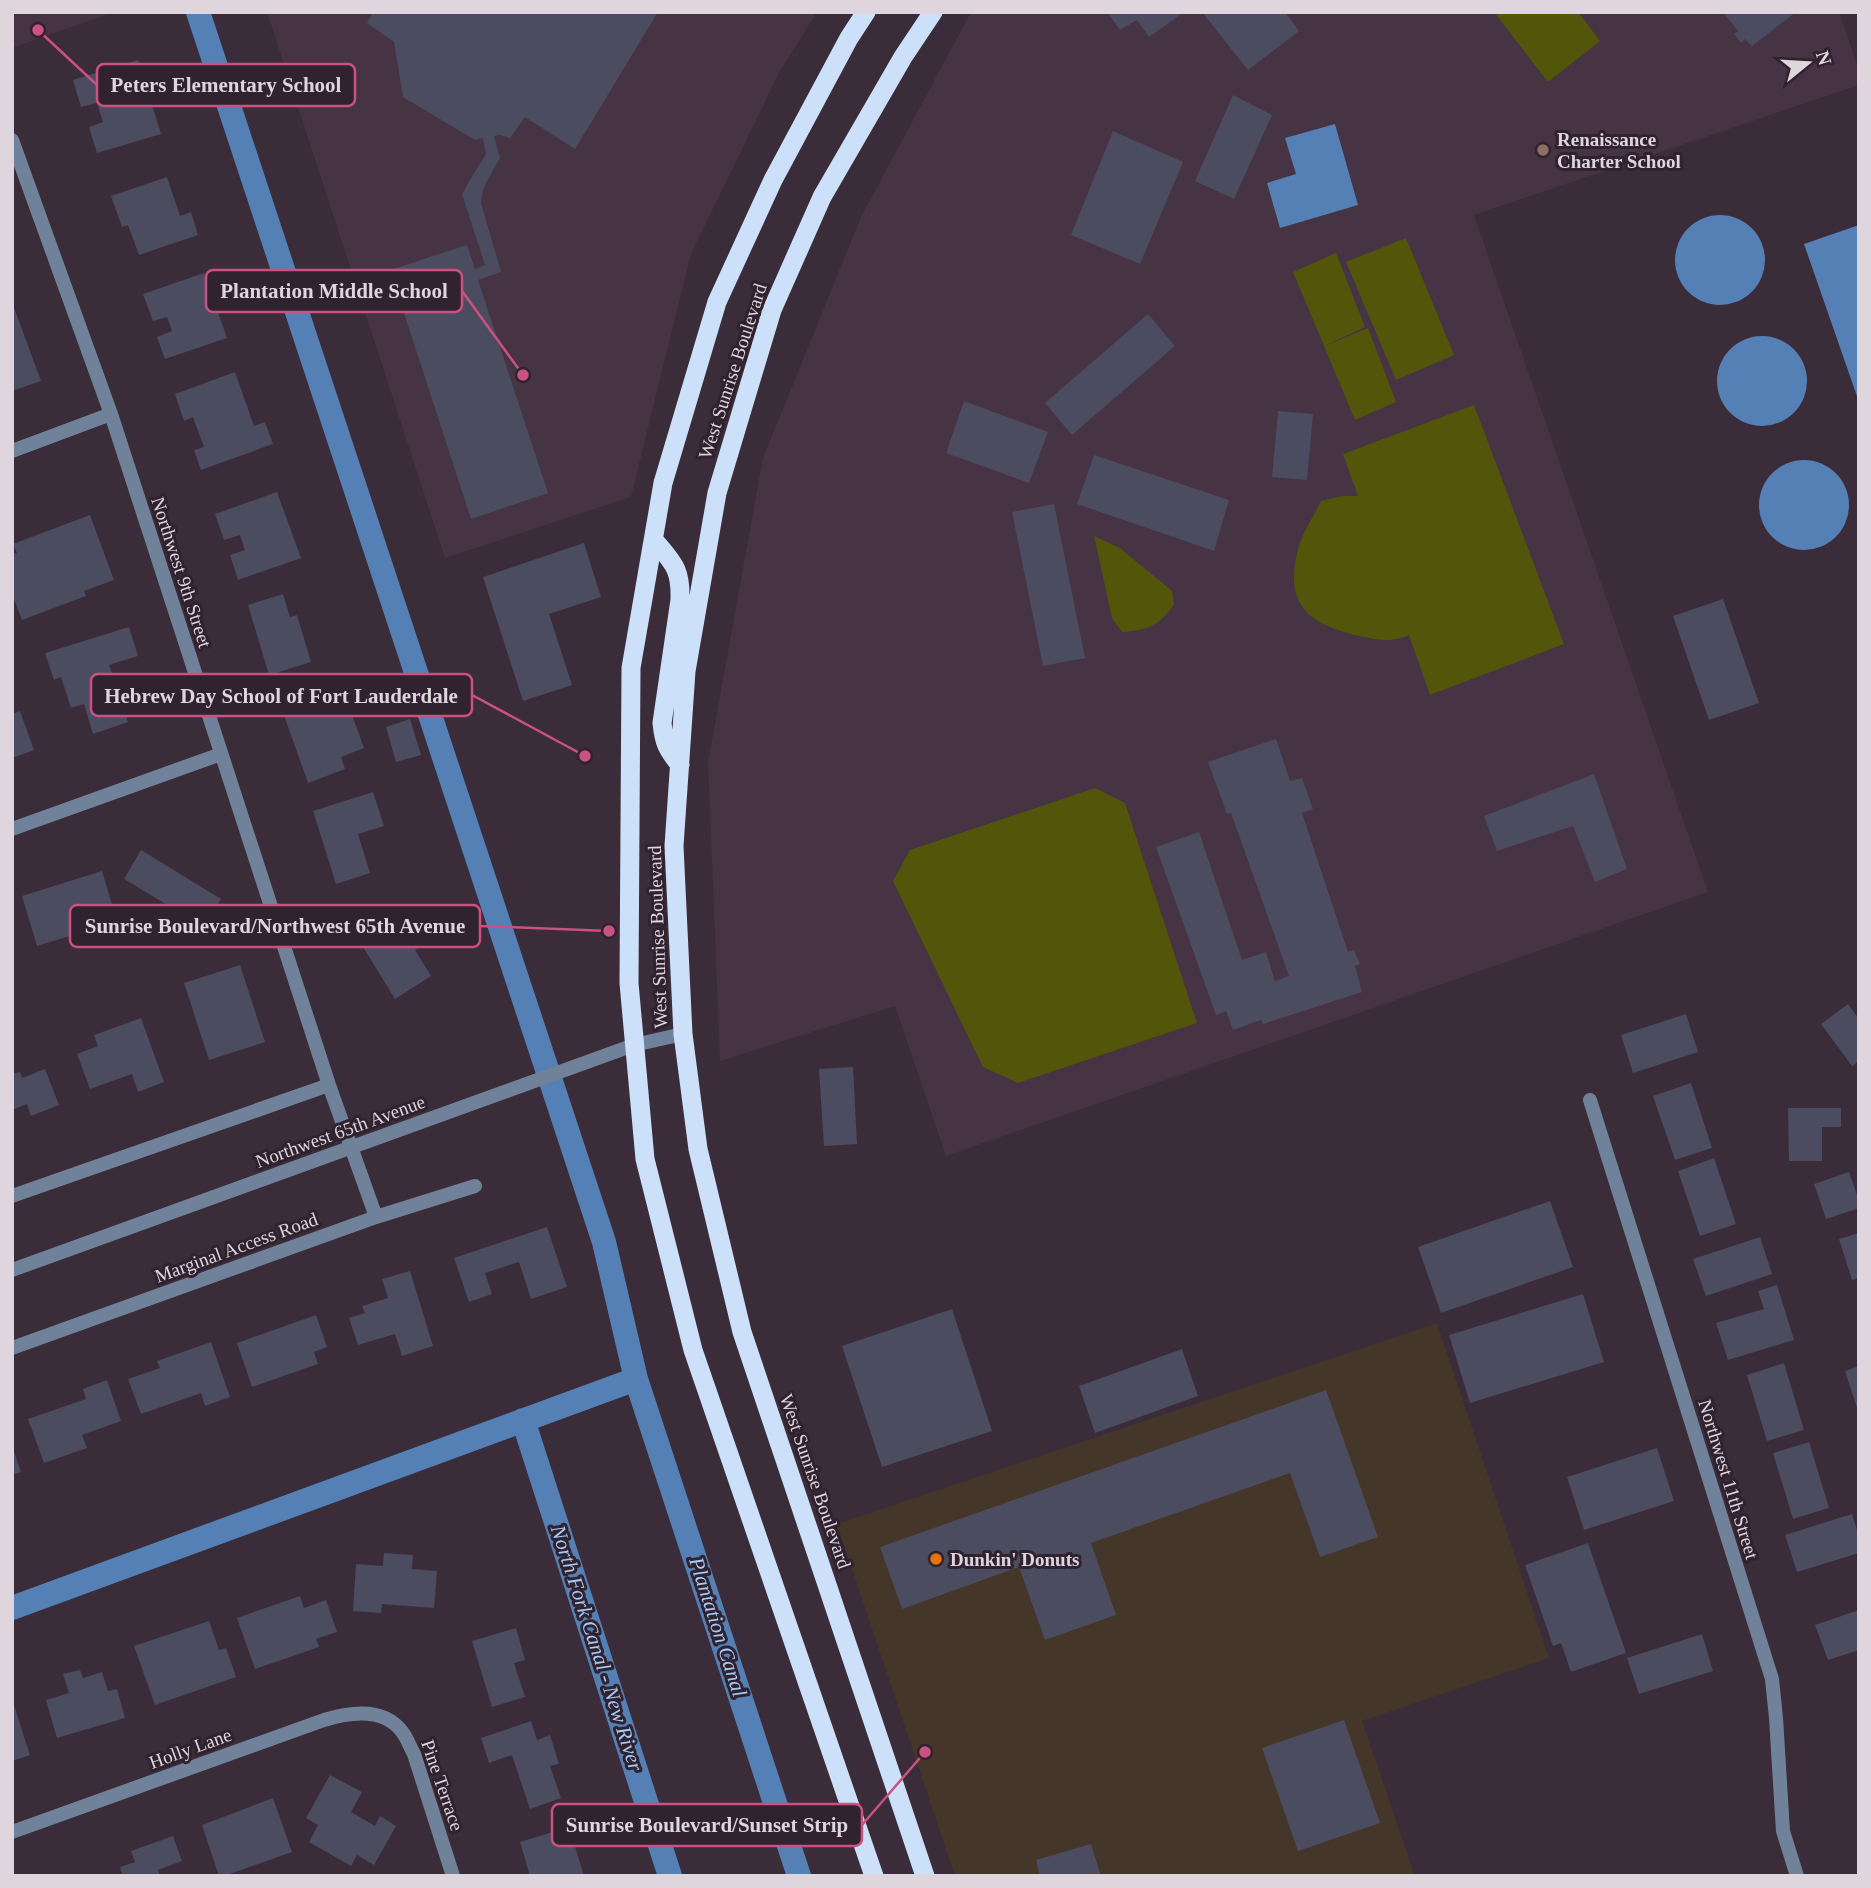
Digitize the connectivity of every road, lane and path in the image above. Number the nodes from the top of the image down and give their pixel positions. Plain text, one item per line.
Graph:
1 (866, 12) edge
2 (933, 12) edge
3 (12, 139) edge
4 (111, 414) junction
5 (12, 451) edge
6 (654, 540) junction
7 (221, 754) junction
8 (680, 765) junction
9 (12, 829) edge
10 (683, 1034) junction
11 (634, 1045) junction
12 (329, 1085) junction
13 (1590, 1100) dead end
14 (350, 1147) junction
15 (475, 1186) dead end
16 (12, 1196) edge
17 (376, 1217) junction
18 (12, 1270) edge
19 (12, 1348) edge
20 (382, 1718) joint
21 (12, 1832) edge
22 (453, 1876) edge
23 (874, 1876) edge
24 (925, 1876) edge
25 (1797, 1876) edge

1 - 6 highway, West Sunrise Boulevard
2 - 8 highway, West Sunrise Boulevard
3 - 4 street, Northwest 9th Street
4 - 5 street
4 - 7 street, Northwest 9th Street
6 - 8 highway
6 - 11 highway, West Sunrise Boulevard
7 - 9 street
7 - 12 street, Northwest 9th Street
8 - 10 highway, West Sunrise Boulevard
10 - 11 street, Northwest 65th Avenue
10 - 24 highway, West Sunrise Boulevard
11 - 14 street, Northwest 65th Avenue
11 - 23 highway, West Sunrise Boulevard
12 - 14 street, Northwest 9th Street
12 - 16 street
13 - 25 street, Northwest 11th Street
14 - 17 street, Northwest 9th Street
14 - 18 street, Northwest 65th Avenue
15 - 17 street, Marginal Access Road
17 - 19 street, Marginal Access Road
20 - 21 street, Holly Lane
20 - 22 street, Pine Terrace

